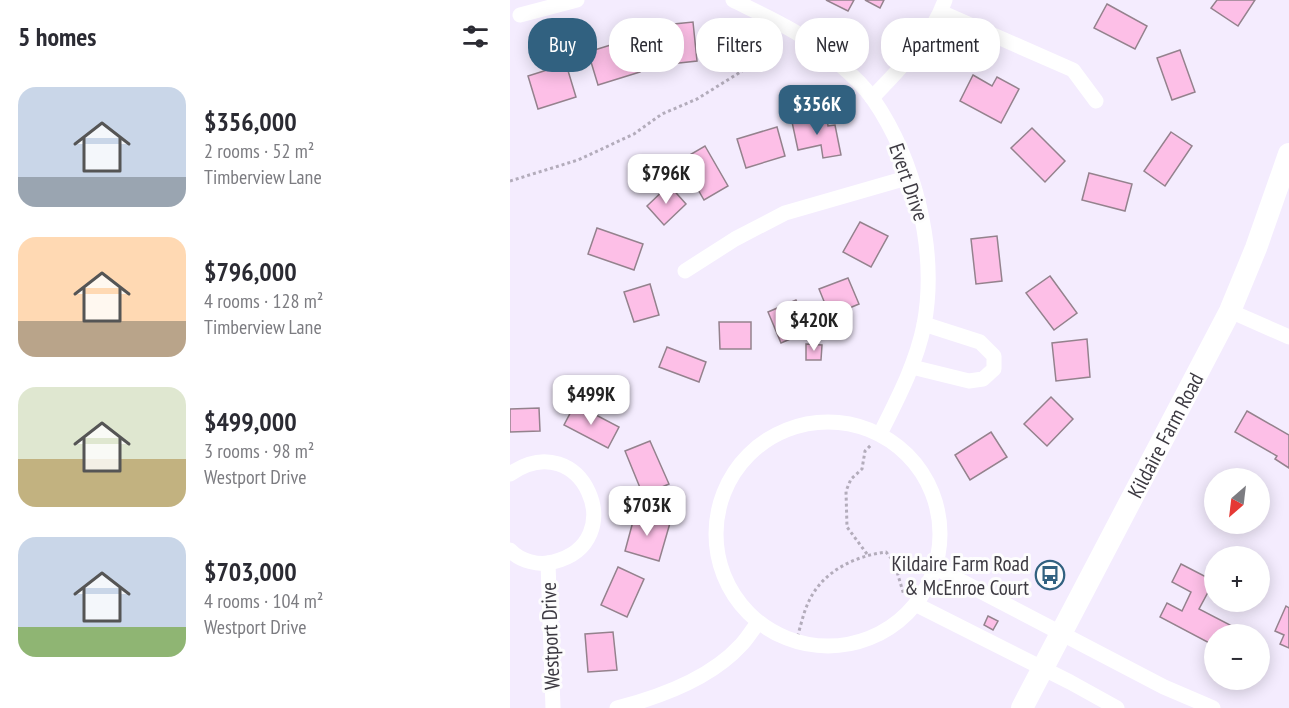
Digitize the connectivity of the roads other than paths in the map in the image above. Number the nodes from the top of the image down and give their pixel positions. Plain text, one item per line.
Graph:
1 (577, 0) edge
2 (733, 0) edge
3 (943, 6) edge
4 (520, 15) dead end
5 (872, 98) junction
6 (1096, 101) dead end
7 (1289, 154) edge
8 (910, 177) junction
9 (685, 271) dead end
10 (1230, 311) junction
11 (924, 324) junction
12 (1289, 337) edge
13 (912, 367) junction
14 (880, 434) junction
15 (510, 474) edge
16 (510, 550) edge
17 (548, 563) junction
18 (936, 568) junction
19 (913, 610) junction
20 (758, 623) junction
21 (1061, 632) junction
22 (1042, 669) junction
23 (553, 708) edge
24 (617, 708) edge
25 (1022, 708) edge
26 (1117, 708) edge
27 (1213, 708) edge

1 - 4 street
2 - 5 street, Evert Drive
3 - 5 street
3 - 6 street
5 - 8 street, Evert Drive
7 - 10 main road, Kildaire Farm Road
8 - 9 street
8 - 11 street, Evert Drive
10 - 12 street
10 - 21 main road, Kildaire Farm Road
11 - 13 street, Evert Drive
11 - 13 street
13 - 14 street, Evert Drive
14 - 18 street
14 - 20 street
15 - 17 street, Westport Drive
16 - 17 street, Westport Drive
17 - 23 street, Westport Drive
18 - 19 street
18 - 21 street
19 - 20 street
19 - 22 street
20 - 24 street
21 - 22 main road, Kildaire Farm Road
21 - 27 street
22 - 25 main road, Kildaire Farm Road
22 - 26 street

